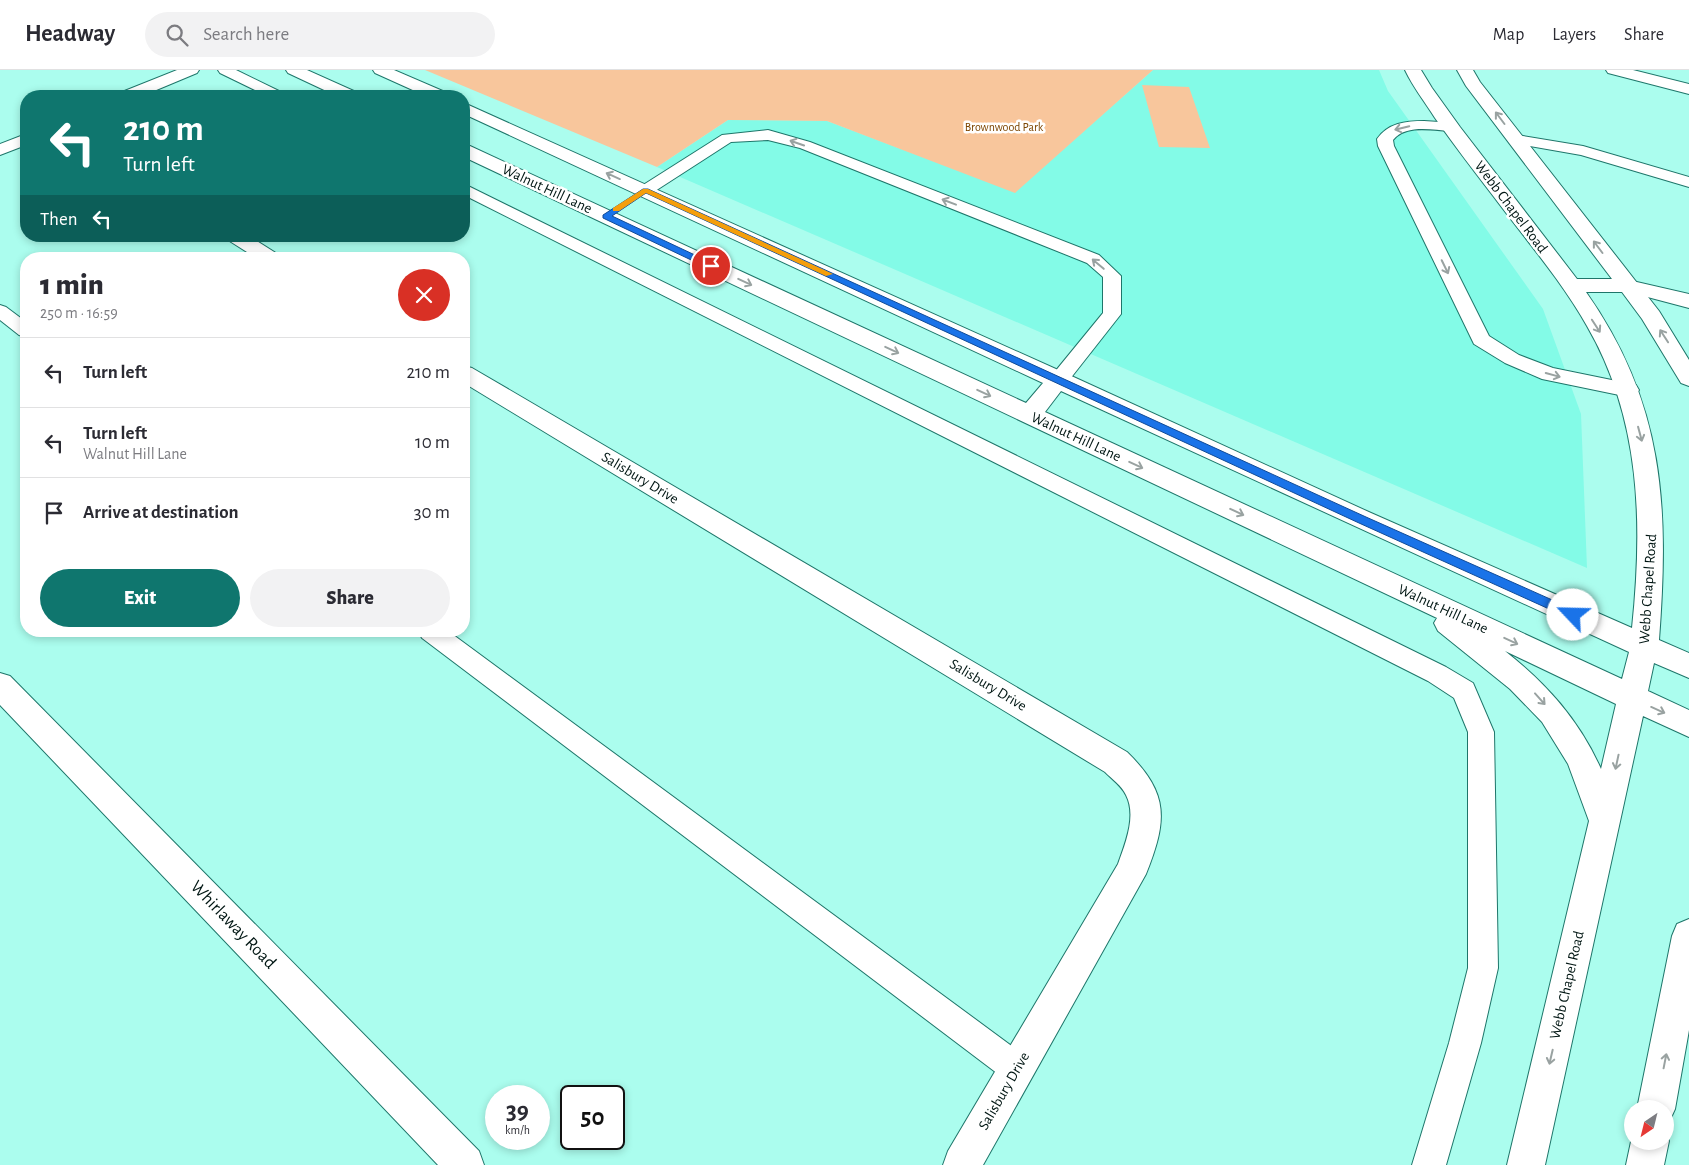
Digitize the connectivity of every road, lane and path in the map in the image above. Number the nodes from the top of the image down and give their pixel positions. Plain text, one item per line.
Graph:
1 (191, 70) edge
2 (225, 70) edge
3 (294, 70) edge
4 (381, 70) edge
5 (1413, 70) edge
6 (1465, 70) edge
7 (1614, 70) edge
8 (1689, 89) edge
9 (143, 90) edge
10 (266, 90) edge
11 (337, 90) edge
12 (426, 90) edge
13 (470, 112) edge
14 (1450, 126) junction
15 (1517, 140) junction
16 (20, 142) edge
17 (0, 150) edge
18 (470, 152) edge
19 (1689, 182) edge
20 (470, 192) edge
21 (626, 203) junction
22 (244, 242) edge
23 (260, 252) edge
24 (1570, 285) junction
25 (1628, 286) junction
26 (1689, 301) edge
27 (0, 312) edge
28 (20, 327) edge
29 (470, 377) edge
30 (1689, 378) edge
31 (1059, 380) junction
32 (1629, 390) junction
33 (1029, 415) junction
34 (1407, 591) junction
35 (438, 637) edge
36 (1644, 647) junction
37 (1689, 666) edge
38 (0, 685) edge
39 (1632, 698) junction
40 (1689, 724) edge
41 (1604, 820) junction
42 (1689, 936) edge
43 (1018, 1069) junction
44 (1658, 1100) edge
45 (1648, 1150) edge
46 (465, 1165) edge
47 (962, 1165) edge
48 (1429, 1165) edge
49 (1526, 1165) edge
50 (1645, 1165) edge

1 - 9 main road
2 - 10 lane
3 - 11 main road
4 - 12 main road
5 - 14 main road, Webb Chapel Road
15 -> 6 main road
7 - 8 main road
21 -> 13 main road, Walnut Hill Lane
14 - 24 main road, Webb Chapel Road
14 -> 32 lane
15 - 19 lane
25 -> 15 main road
16 - 17 main road
18 - 21 main road, Walnut Hill Lane
20 - 48 lane
21 - 31 main road, Walnut Hill Lane
31 -> 21 lane
21 -> 33 main road, Walnut Hill Lane
22 - 23 main road
24 - 25 main road
24 -> 32 main road, Webb Chapel Road
25 - 26 main road
30 -> 25 main road
27 - 28 lane
29 - 43 main road, Salisbury Drive
31 - 33 main road
31 - 36 main road, Walnut Hill Lane
32 -> 36 main road, Webb Chapel Road
33 -> 34 main road, Walnut Hill Lane
34 -> 39 main road, Walnut Hill Lane
34 -> 41 main road
35 - 43 lane
36 - 37 main road, Walnut Hill Lane
36 - 39 main road, Webb Chapel Road
38 - 46 main road, Whirlaway Road
39 -> 40 main road, Walnut Hill Lane
39 -> 41 main road, Webb Chapel Road
41 -> 49 main road, Webb Chapel Road
44 -> 42 main road
43 - 47 main road, Salisbury Drive
45 - 50 main road

